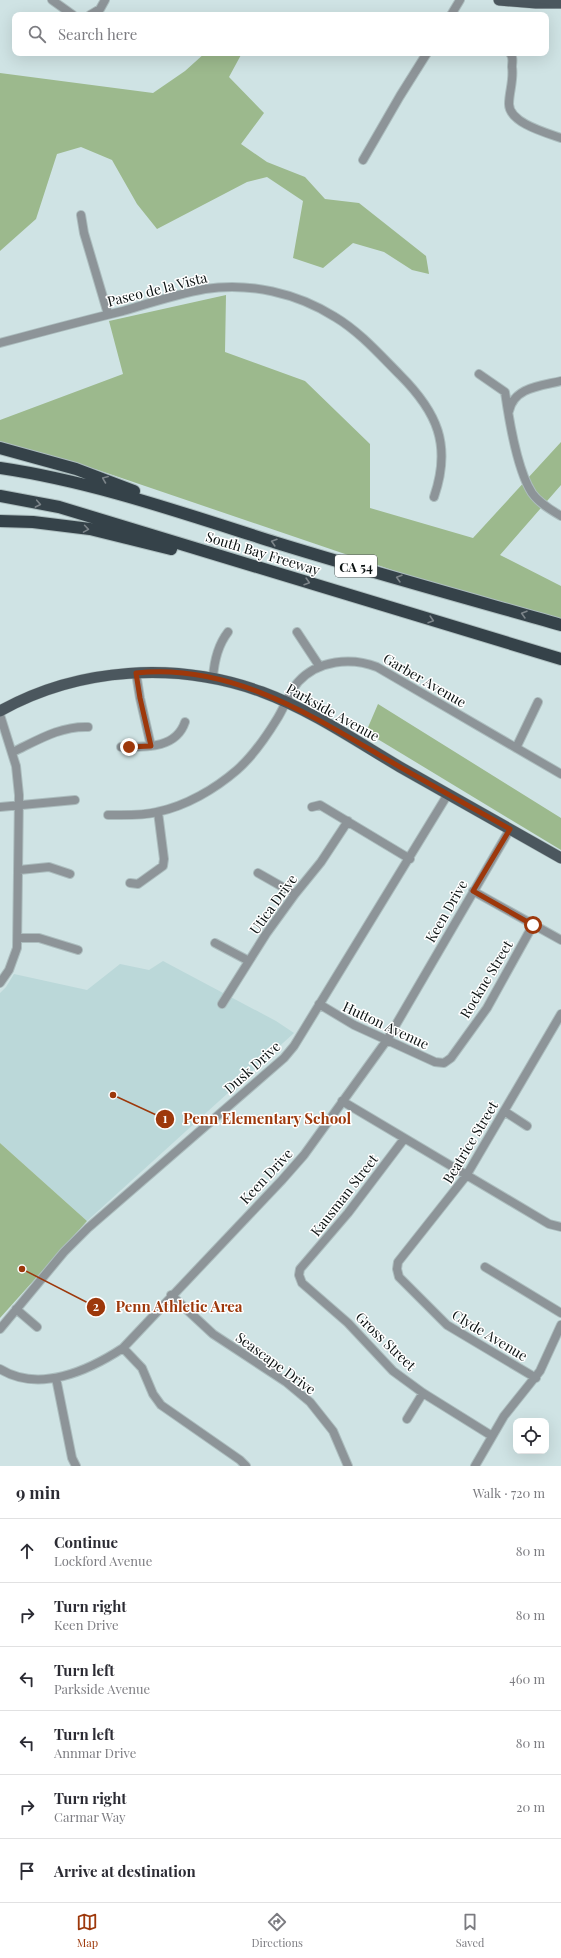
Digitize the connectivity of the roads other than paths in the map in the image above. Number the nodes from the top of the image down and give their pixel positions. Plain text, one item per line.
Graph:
1 (52, 0) edge
2 (105, 0) edge
3 (460, 0) edge
4 (499, 0) edge
5 (561, 3) edge
6 (69, 12) edge
7 (95, 12) edge
8 (453, 12) edge
9 (425, 56) edge
10 (512, 56) edge
11 (561, 138) edge
12 (363, 160) dead end
13 (81, 215) dead end
14 (108, 314) junction
15 (0, 343) edge
16 (479, 374) dead end
17 (561, 381) edge
18 (508, 414) junction
19 (0, 448) edge
20 (0, 468) edge
21 (0, 496) edge
22 (434, 497) dead end
23 (152, 503) junction
24 (561, 516) edge
25 (0, 521) edge
26 (270, 571) junction
27 (561, 625) edge
28 (228, 632) dead end
29 (297, 632) dead end
30 (561, 659) edge
31 (320, 667) junction
32 (136, 673) junction
33 (213, 678) junction
34 (538, 702) dead end
35 (286, 703) junction
36 (0, 711) edge
37 (0, 715) edge
38 (185, 722) dead end
39 (88, 727) dead end
40 (151, 746) junction
41 (121, 747) dead end
42 (516, 748) junction
43 (13, 752) junction
44 (561, 774) edge
45 (448, 794) junction
46 (74, 800) dead end
47 (18, 806) junction
48 (0, 807) edge
49 (312, 807) dead end
50 (158, 812) junction
51 (108, 816) dead end
52 (348, 821) junction
53 (510, 829) junction
54 (561, 858) edge
55 (410, 859) junction
56 (18, 870) junction
57 (258, 873) dead end
58 (70, 874) dead end
59 (130, 883) dead end
60 (473, 891) junction
61 (295, 894) junction
62 (533, 925) junction
63 (18, 938) junction
64 (561, 940) edge
65 (215, 943) dead end
66 (78, 950) dead end
67 (249, 961) junction
68 (0, 983) edge
69 (222, 1004) dead end
70 (319, 1004) junction
71 (561, 1014) edge
72 (387, 1040) junction
73 (444, 1063) joint
74 (342, 1101) junction
75 (504, 1110) junction
76 (527, 1126) dead end
77 (404, 1139) junction
78 (466, 1176) junction
79 (561, 1227) edge
80 (304, 1266) joint
81 (485, 1267) dead end
82 (400, 1277) joint
83 (171, 1295) junction
84 (16, 1309) junction
85 (561, 1313) edge
86 (561, 1325) edge
87 (37, 1327) dead end
88 (0, 1329) edge
89 (123, 1348) junction
90 (0, 1369) edge
91 (56, 1378) junction
92 (536, 1378) junction
93 (424, 1393) junction
94 (407, 1419) dead end
95 (492, 1436) junction
96 (76, 1466) edge
97 (246, 1466) edge
98 (348, 1466) edge
99 (475, 1466) edge

1 - 6 street
2 - 7 street
3 - 8 street
4 - 5 main road
9 - 12 street
10 - 11 street
13 - 14 street
14 - 15 street, Paseo de la Vista
14 - 22 street, Paseo de la Vista
16 - 18 street
17 - 18 street
18 - 24 street
23 -> 19 highway
20 - 23 highway, South Bay Freeway / CA 54
21 -> 26 highway, South Bay Freeway / CA 54
27 -> 23 highway, South Bay Freeway / CA 54
25 -> 26 highway
26 -> 30 highway, South Bay Freeway / CA 54
28 - 33 street
29 - 31 street
31 - 35 street, Garber Avenue
31 - 42 street, Garber Avenue
32 - 33 main road, Parkside Avenue
32 - 36 main road, Parkside Avenue
32 - 40 street
33 - 35 main road, Parkside Avenue
34 - 42 street
35 - 45 main road, Parkside Avenue
35 - 50 street, Garber Avenue
37 - 43 street
38 - 40 street
39 - 43 street
40 - 41 street
42 - 44 street, Garber Avenue
43 - 47 street
45 - 53 main road, Parkside Avenue
45 - 55 street, Dusk Drive
46 - 47 street
47 - 48 street
47 - 56 street
49 - 52 street
50 - 51 street, Garber Avenue
50 - 59 street
52 - 55 street
52 - 61 street, Utica Drive
53 - 54 main road, Parkside Avenue
53 - 60 street, Keen Drive
55 - 70 street, Dusk Drive
56 - 58 street
56 - 63 street
57 - 61 street
60 - 62 street
60 - 72 street, Keen Drive
61 - 67 street, Utica Drive
62 - 64 street
62 - 73 street, Rockne Street
63 - 66 street
63 - 68 street
65 - 67 street
67 - 69 street, Utica Drive
70 - 72 street, Hutton Avenue
70 - 84 street, Dusk Drive
71 - 75 street, Beatrice Street
72 - 73 street, Hutton Avenue
72 - 74 street, Keen Drive
74 - 77 street
74 - 83 street, Keen Drive
75 - 76 street
75 - 78 street, Beatrice Street
77 - 78 street
77 - 80 street, Kausman Street
78 - 79 street
78 - 82 street, Beatrice Street
80 - 93 street, Gross Street
81 - 85 street
82 - 92 street, Clyde Avenue
83 - 89 street, Keen Drive
83 - 98 street, Seascape Drive
84 - 87 street
84 - 88 street, Dusk Drive
86 - 92 street
89 - 91 street, Keen Drive
89 - 97 street
90 - 91 street, Keen Drive
91 - 96 street
92 - 95 street
93 - 94 street
93 - 95 street, Gross Street
95 - 99 street

